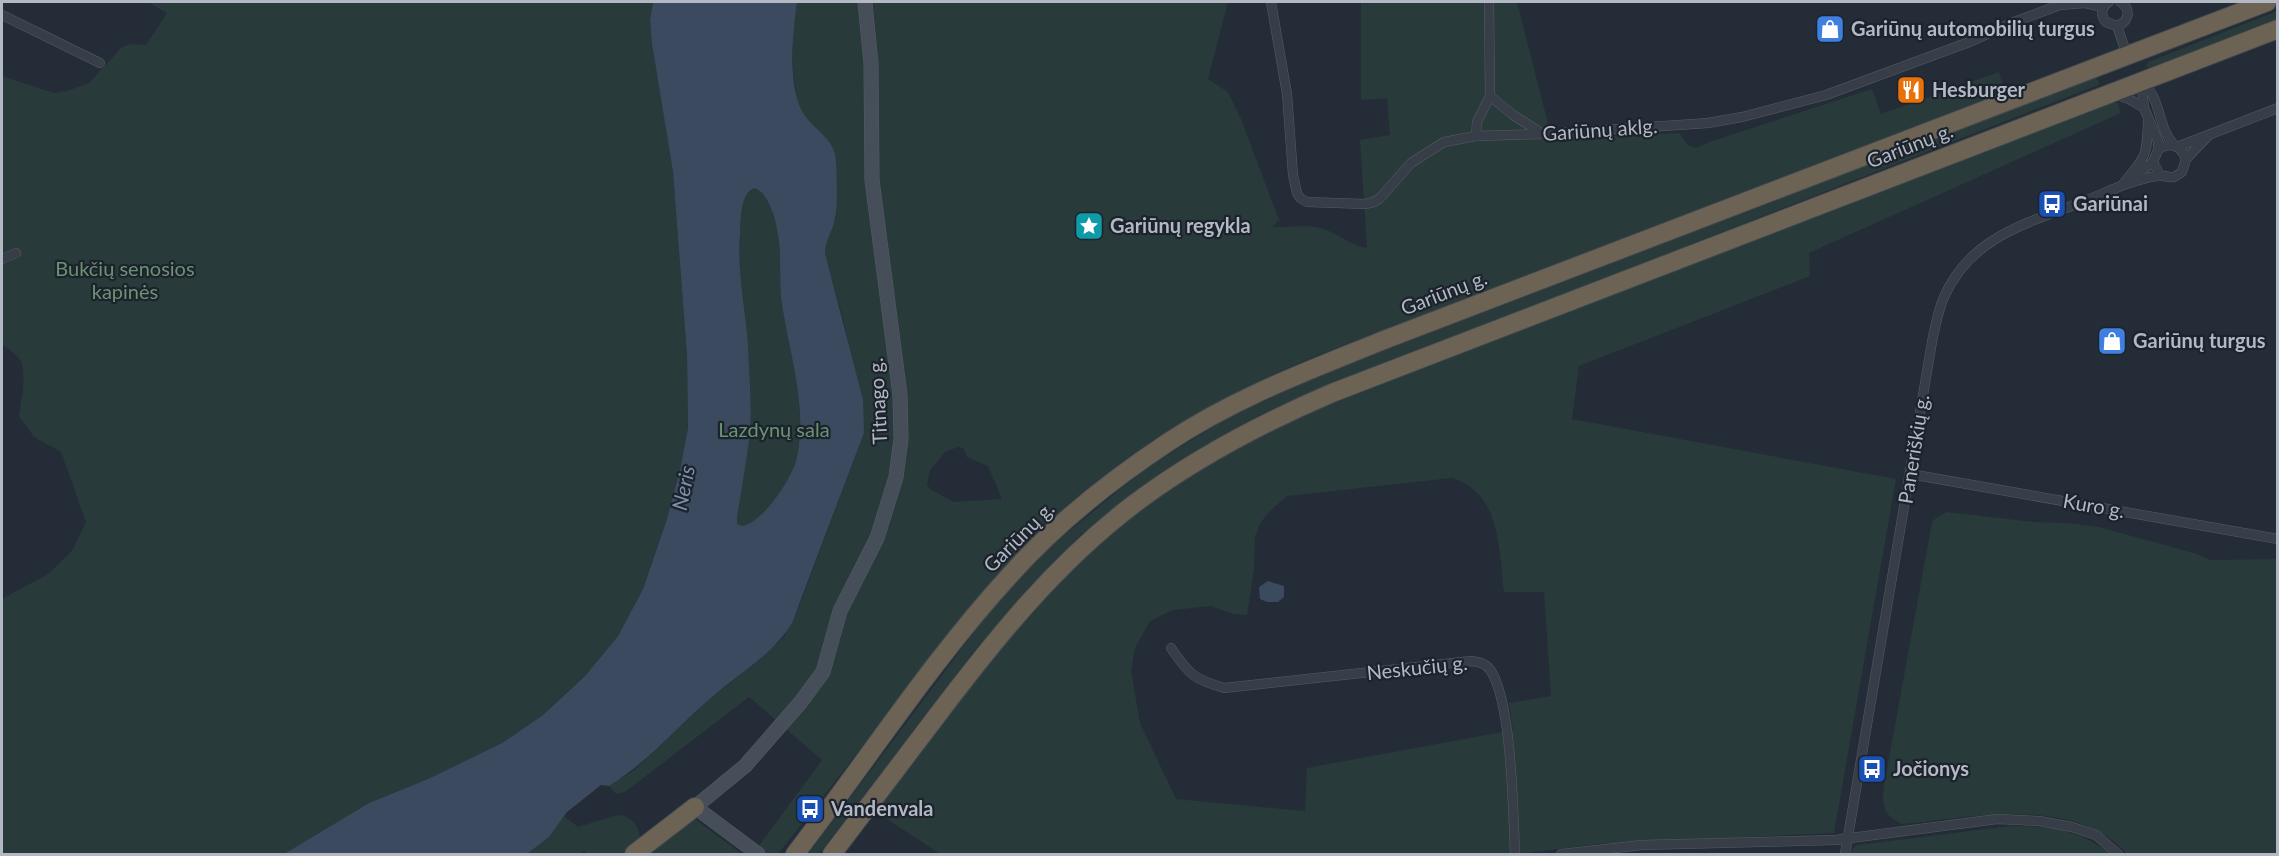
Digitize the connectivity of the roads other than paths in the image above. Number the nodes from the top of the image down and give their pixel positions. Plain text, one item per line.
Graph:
1 (865, 2) edge
2 (1272, 2) edge
3 (1489, 2) edge
4 (2120, 2) edge
5 (2267, 2) edge
6 (2106, 4) edge
7 (2, 15) edge
8 (2117, 26) junction
9 (2277, 29) edge
10 (2127, 55) junction
11 (100, 63) dead end
12 (2141, 81) junction
13 (2008, 88) dead end
14 (2110, 93) junction
15 (1490, 96) junction
16 (1998, 104) junction
17 (2144, 108) junction
18 (2277, 108) edge
19 (2148, 120) junction
20 (1544, 134) junction
21 (1476, 136) junction
22 (2208, 136) junction
23 (2176, 146) junction
24 (2158, 150) junction
25 (2186, 159) junction
26 (2153, 162) junction
27 (2160, 175) junction
28 (2123, 184) junction
29 (16, 253) dead end
30 (2, 259) edge
31 (1911, 474) junction
32 (2277, 539) edge
33 (1171, 648) dead end
34 (695, 807) junction
35 (1848, 838) junction
36 (798, 850) edge
37 (634, 855) edge
38 (758, 855) edge
39 (831, 855) edge
40 (1515, 855) edge
41 (1560, 855) edge
42 (1845, 855) edge
43 (2118, 855) edge

1 - 34 street, Titnago g.
2 - 21 street, Gariūnų aklg.
3 - 15 street
4 - 8 street
5 - 10 highway, Gariūnų g.
6 - 8 street, Gariūnų aklg.
6 - 20 street, Gariūnų aklg.
7 - 11 street
8 - 10 street, Gariūnų aklg.
9 - 12 highway, Gariūnų g.
10 - 12 highway
10 - 16 highway, Gariūnų g.
12 - 14 highway, Gariūnų g.
12 - 17 street
12 - 23 street
13 - 16 highway
14 - 17 street
14 - 39 highway, Gariūnų g.
15 - 20 street
15 - 21 street
16 - 36 highway, Gariūnų g.
17 - 19 street
18 - 22 street
19 - 24 street
19 - 28 street
20 - 21 street, Gariūnų aklg.
22 - 23 street
22 - 25 street
23 - 24 street
23 - 25 street
24 - 26 street
25 - 27 street, Paneriškių g.
26 - 27 street
26 - 28 street
27 - 28 street, Paneriškių g.
28 - 31 street, Paneriškių g.
29 - 30 street
31 - 32 street, Kuro g.
31 - 35 street, Paneriškių g.
33 - 40 street, Neskučių g.
34 - 37 highway
34 - 38 street
35 - 41 street
35 - 42 street, Paneriškių g.
35 - 43 street

